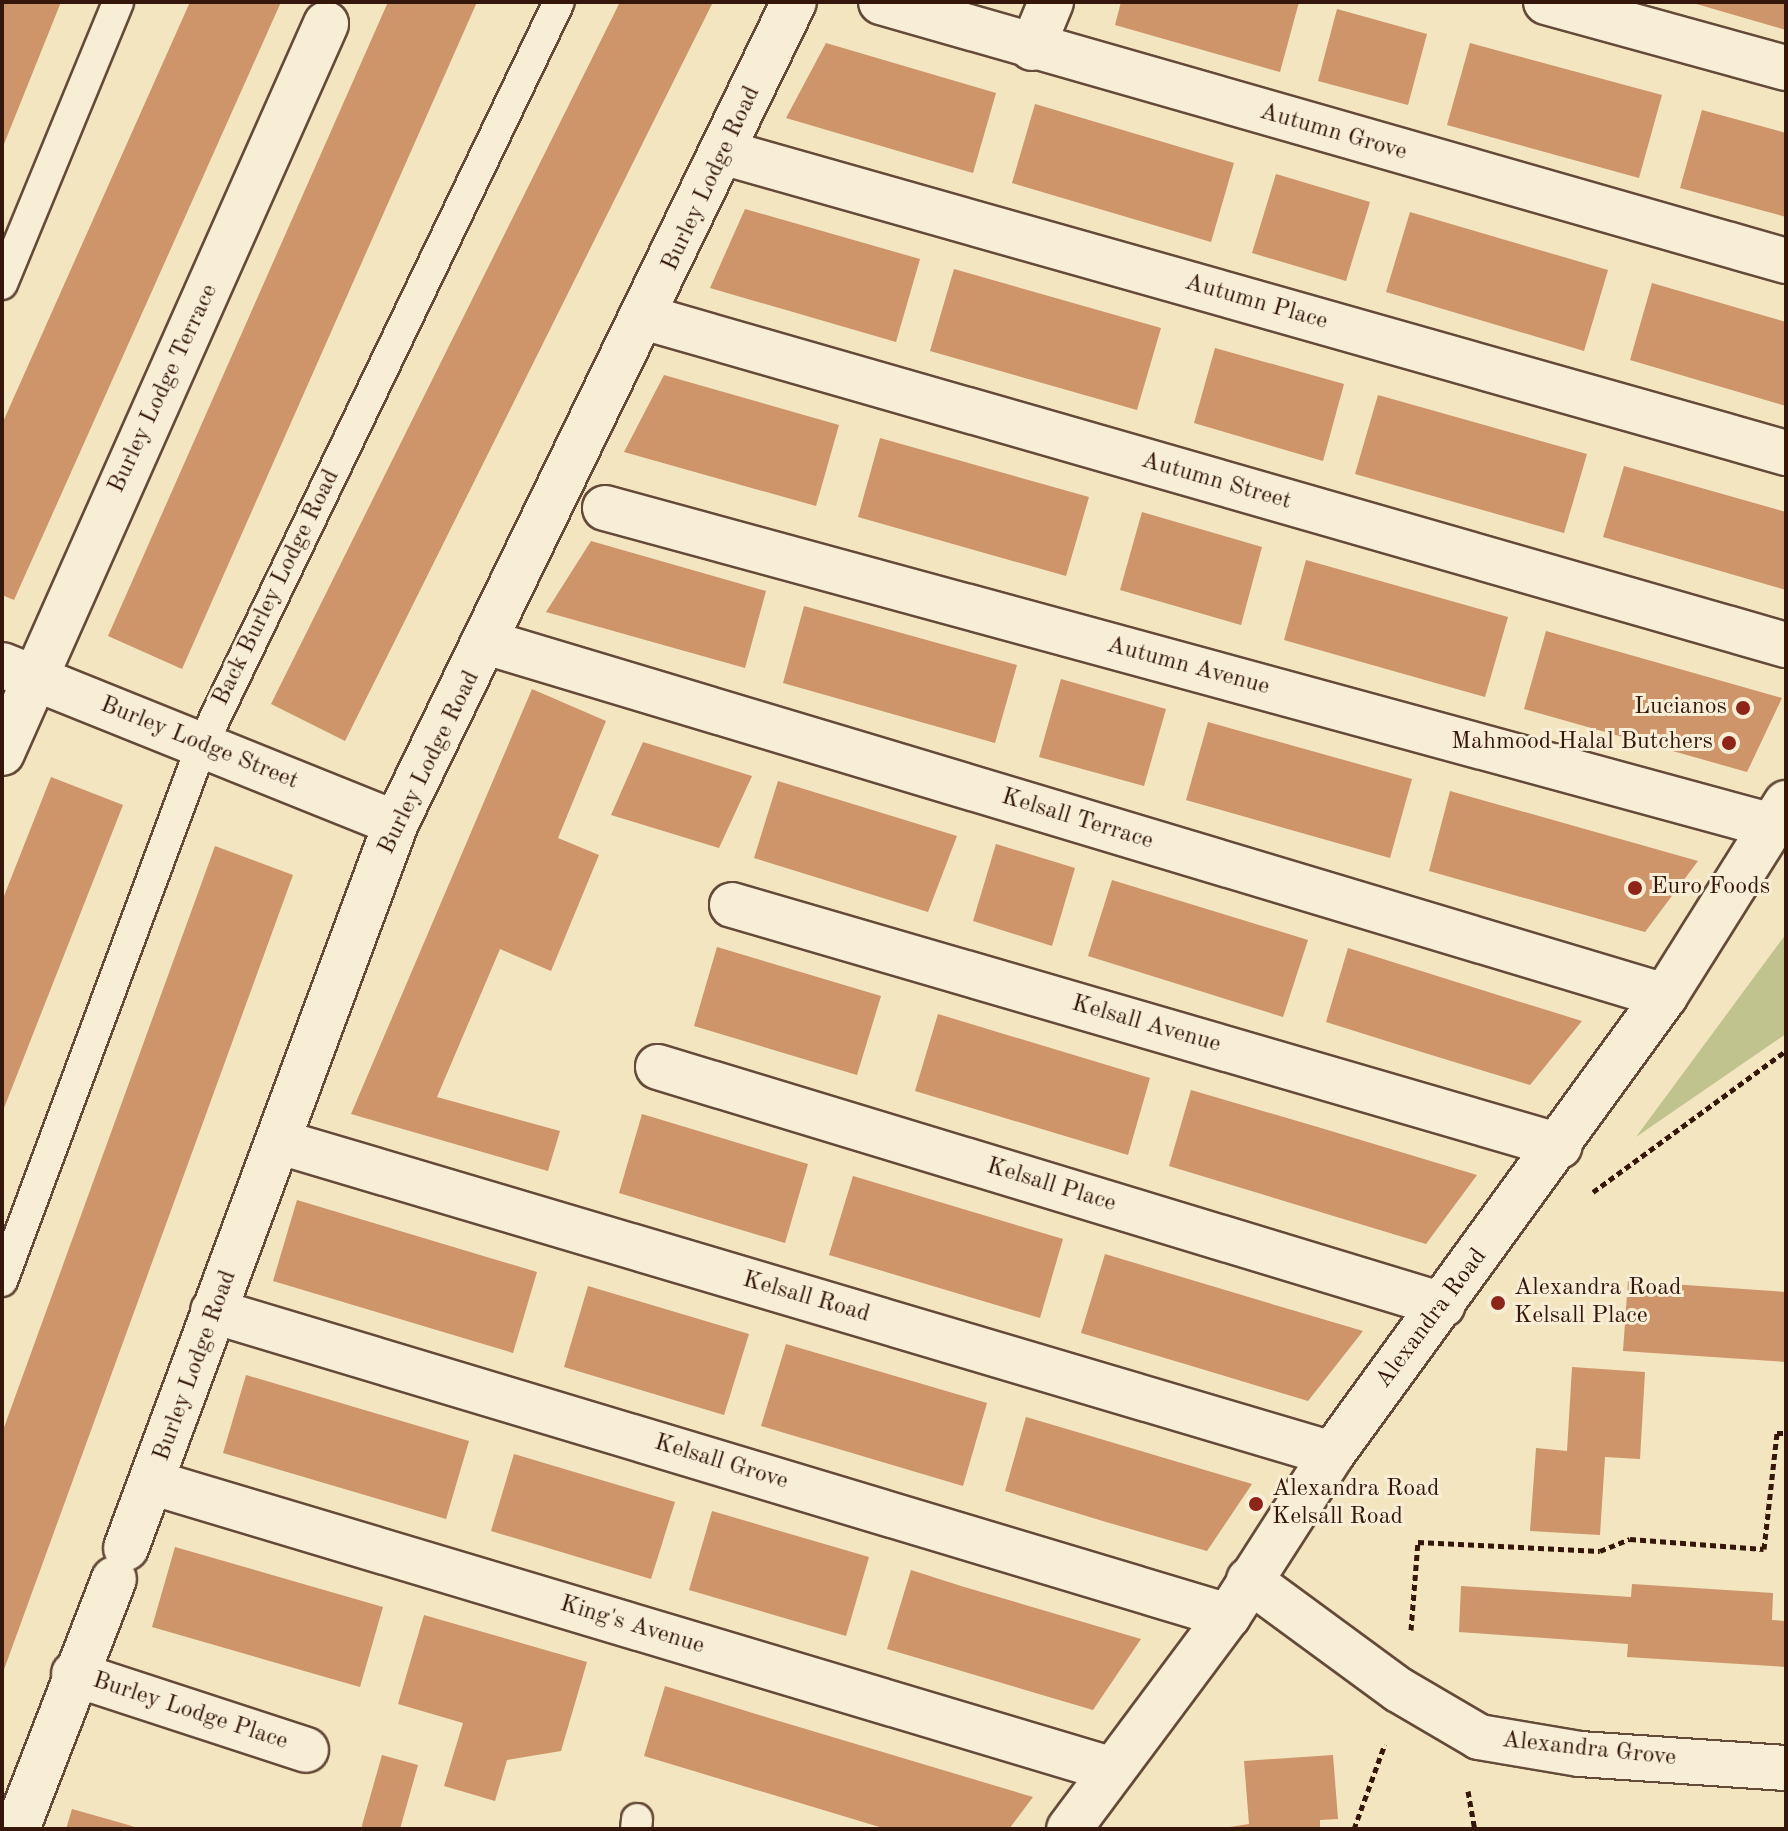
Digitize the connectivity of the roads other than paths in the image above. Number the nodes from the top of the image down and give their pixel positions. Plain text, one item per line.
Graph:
1 (118, 2) edge
2 (559, 2) edge
3 (794, 2) edge
4 (881, 2) edge
5 (1051, 2) edge
6 (1546, 2) edge
7 (332, 10) edge
8 (1032, 48) junction
9 (1786, 68) edge
10 (726, 153) junction
11 (1786, 261) edge
12 (2, 284) edge
13 (647, 318) junction
14 (1786, 453) edge
15 (605, 508) dead end
16 (489, 643) junction
17 (1786, 645) edge
18 (17, 671) edge
19 (202, 745) junction
20 (2, 753) edge
21 (1779, 815) edge
22 (396, 823) junction
23 (732, 905) dead end
24 (1665, 996) junction
25 (658, 1067) dead end
26 (280, 1142) junction
27 (1560, 1146) junction
28 (2, 1281) edge
29 (1443, 1305) junction
30 (213, 1311) junction
31 (1332, 1454) junction
32 (154, 1483) junction
33 (1239, 1598) junction
34 (74, 1674) junction
35 (306, 1750) dead end
36 (1786, 1768) edge
37 (1110, 1769) junction
38 (17, 1829) edge
39 (1069, 1829) edge

1 - 12 lane
2 - 19 lane, Back Burley Lodge Road
3 - 10 street, Burley Lodge Road
4 - 8 street, Autumn Grove
5 - 8 street
6 - 9 street
7 - 18 street, Burley Lodge Terrace
8 - 11 street, Autumn Grove
10 - 13 street, Burley Lodge Road
10 - 14 street, Autumn Place
13 - 16 street, Burley Lodge Road
13 - 17 street, Autumn Street
15 - 21 street, Autumn Avenue
16 - 22 street, Burley Lodge Road
16 - 24 street, Kelsall Terrace
18 - 19 street, Burley Lodge Street
18 - 20 street, Burley Lodge Terrace
19 - 22 street, Burley Lodge Street
19 - 28 lane, Back Burley Lodge Road
21 - 24 street, Alexandra Road
22 - 26 street, Burley Lodge Road
23 - 27 street, Kelsall Avenue
24 - 27 street, Alexandra Road
25 - 29 street, Kelsall Place
26 - 30 street, Burley Lodge Road
26 - 31 street, Kelsall Road
27 - 29 street, Alexandra Road
29 - 31 street, Alexandra Road
30 - 32 street, Burley Lodge Road
30 - 33 street, Kelsall Grove
31 - 33 street, Alexandra Road
32 - 34 street, Burley Lodge Road
32 - 37 street, King's Avenue
33 - 36 street, Alexandra Grove
33 - 37 street, Alexandra Road
34 - 35 street, Burley Lodge Place
34 - 38 street, Burley Lodge Road
37 - 39 street, Alexandra Road

